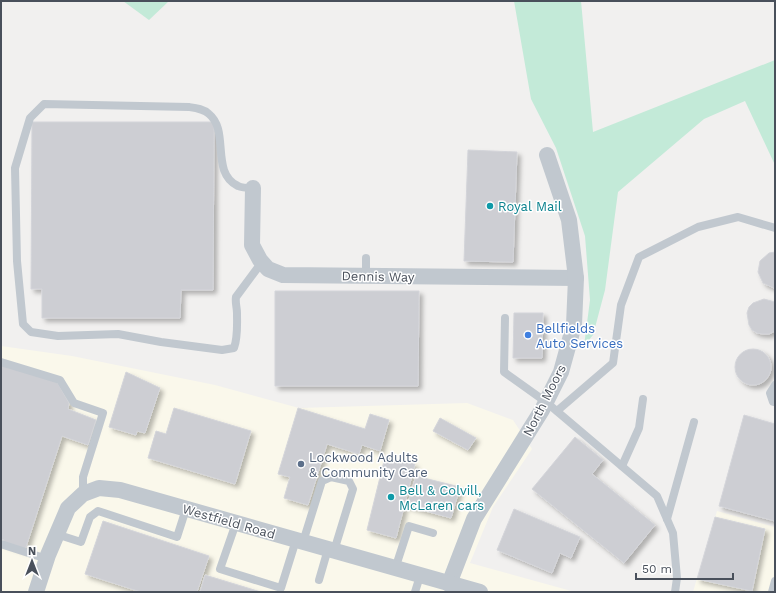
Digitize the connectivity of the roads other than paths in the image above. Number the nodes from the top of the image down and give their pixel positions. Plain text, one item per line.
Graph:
1 (547, 155) dead end
2 (253, 188) joint
3 (775, 228) edge
4 (366, 258) dead end
5 (262, 262) junction
6 (366, 276) junction
7 (576, 278) junction
8 (505, 318) dead end
9 (1, 362) edge
10 (775, 386) edge
11 (643, 399) dead end
12 (775, 402) edge
13 (551, 406) junction
14 (694, 422) dead end
15 (622, 466) junction
16 (83, 494) junction
17 (186, 509) junction
18 (667, 519) junction
19 (236, 523) junction
20 (433, 533) dead end
21 (56, 534) junction
22 (300, 541) junction
23 (1, 544) edge
24 (331, 550) junction
25 (47, 559) junction
26 (395, 569) junction
27 (420, 576) junction
28 (319, 580) dead end
29 (775, 581) edge
30 (449, 584) junction
31 (473, 591) edge
32 (36, 592) edge
33 (416, 592) edge
34 (675, 592) edge
35 (772, 592) edge

1 - 7 street, North Moors
2 - 5 street, Dennis Way
2 - 5 lane
3 - 13 lane
4 - 6 lane
5 - 6 street, Dennis Way
6 - 7 street, Dennis Way
7 - 13 street, North Moors
8 - 13 lane
9 - 16 lane
10 - 12 lane
11 - 15 lane
13 - 15 lane
13 - 30 street, North Moors
14 - 18 lane
15 - 18 lane
16 - 17 street, Westfield Road
16 - 21 street, Westfield Road
17 - 19 street, Westfield Road
17 - 21 lane
18 - 34 lane
19 - 22 street, Westfield Road
19 - 22 lane
20 - 26 lane
21 - 25 street, Westfield Road
22 - 24 street, Westfield Road
22 - 24 lane
23 - 25 lane
24 - 26 street, Westfield Road
24 - 28 lane
25 - 32 street, Westfield Road
26 - 27 street, Westfield Road
27 - 30 street, Westfield Road
27 - 33 lane
29 - 35 lane
30 - 31 street, Westfield Road

